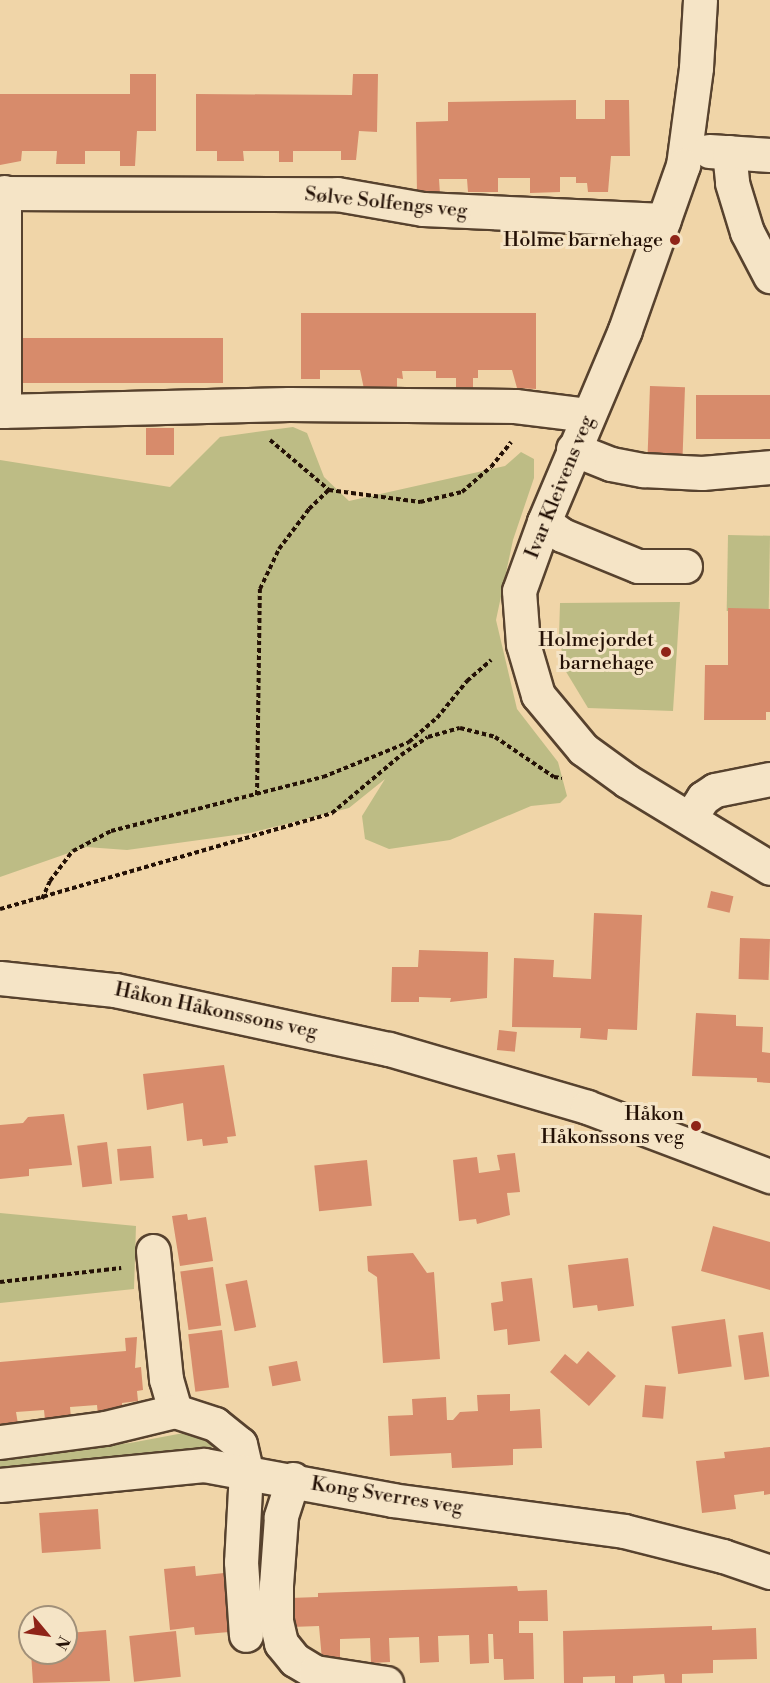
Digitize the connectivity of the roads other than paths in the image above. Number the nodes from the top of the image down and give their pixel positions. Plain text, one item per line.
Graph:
1 (700, 0) edge
2 (729, 152) junction
3 (770, 155) edge
4 (683, 165) junction
5 (2, 192) edge
6 (664, 220) junction
7 (770, 276) edge
8 (2, 411) edge
9 (588, 415) junction
10 (573, 449) junction
11 (770, 467) edge
12 (544, 522) junction
13 (685, 566) dead end
14 (770, 779) edge
15 (690, 818) junction
16 (770, 868) edge
17 (0, 978) edge
18 (770, 1176) edge
19 (154, 1258) road end
20 (175, 1411) junction
21 (0, 1442) edge
22 (246, 1471) junction
23 (293, 1479) junction
24 (0, 1485) edge
25 (770, 1572) edge
26 (246, 1635) dead end
27 (386, 1683) edge

1 - 4 street, Ivar Kleivens veg
2 - 3 street
2 - 4 street
2 - 7 street
4 - 6 street, Ivar Kleivens veg
5 - 6 street, Sølve Solfengs veg
5 - 8 street
6 - 9 street, Ivar Kleivens veg
8 - 9 street
9 - 10 street, Ivar Kleivens veg
10 - 11 street
10 - 12 street, Ivar Kleivens veg
12 - 13 street
12 - 15 street, Ivar Kleivens veg
14 - 15 street
15 - 16 street, Ivar Kleivens veg
17 - 18 street, Håkon Håkonssons veg
19 - 20 street
20 - 21 street
20 - 22 street
22 - 23 street, Kong Sverres veg
22 - 24 street, Kong Sverres veg
22 - 26 street
23 - 25 street, Kong Sverres veg
23 - 27 street

